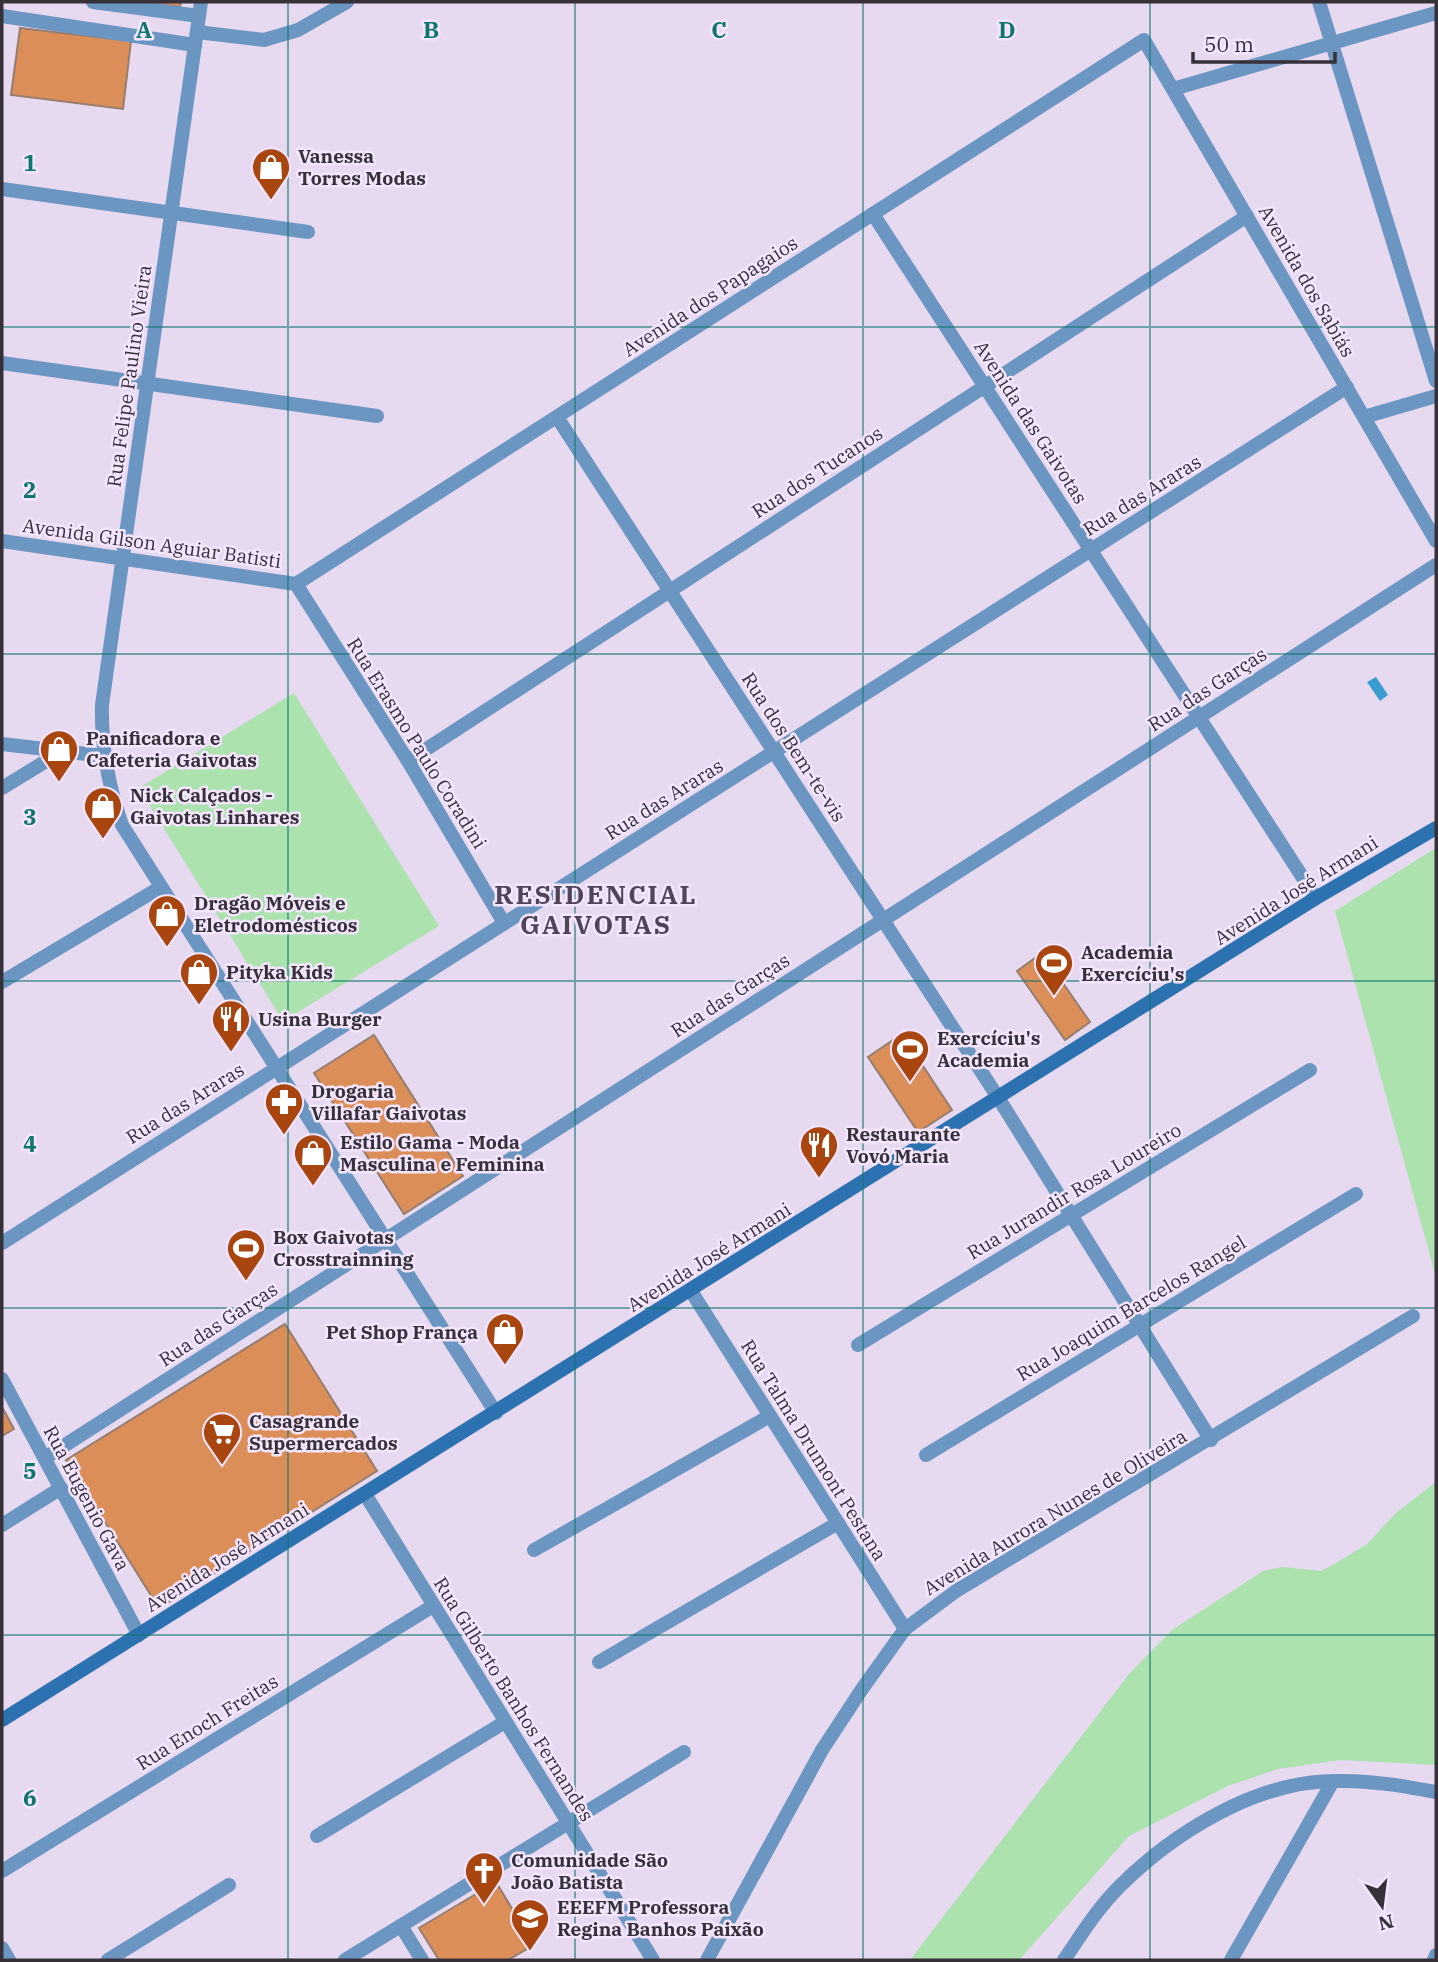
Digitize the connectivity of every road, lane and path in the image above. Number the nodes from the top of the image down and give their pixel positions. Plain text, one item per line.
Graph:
1 (93, 2) edge
2 (347, 2) edge
3 (1319, 2) edge
4 (200, 9) edge
5 (1436, 13) edge
6 (2, 16) edge
7 (196, 38) junction
8 (1144, 40) joint
9 (1331, 43) junction
10 (1173, 89) junction
11 (2, 188) edge
12 (172, 212) junction
13 (873, 214) junction
14 (1247, 216) junction
15 (308, 232) dead end
16 (2, 363) edge
17 (1436, 381) edge
18 (148, 383) junction
19 (985, 387) junction
20 (1347, 387) junction
21 (1436, 396) edge
22 (377, 416) dead end
23 (556, 417) junction
24 (1364, 417) junction
25 (2, 541) edge
26 (1436, 541) edge
27 (1090, 551) junction
28 (122, 559) junction
29 (1436, 565) edge
30 (296, 584) junction
31 (670, 591) junction
32 (1198, 717) junction
33 (2, 744) edge
34 (61, 752) junction
35 (774, 752) junction
36 (104, 756) junction
37 (408, 761) junction
38 (2, 788) edge
39 (1436, 828) edge
40 (161, 887) junction
41 (1316, 898) junction
42 (883, 920) junction
43 (504, 923) junction
44 (2, 982) edge
45 (276, 1068) junction
46 (1310, 1070) dead end
47 (999, 1099) junction
48 (1356, 1194) dead end
49 (1072, 1215) junction
50 (385, 1239) junction
51 (2, 1243) edge
52 (691, 1291) junction
53 (1413, 1316) dead end
54 (1140, 1325) junction
55 (859, 1345) dead end
56 (2, 1379) edge
57 (496, 1413) junction
58 (770, 1416) junction
59 (1211, 1440) junction
60 (926, 1455) dead end
61 (44, 1458) junction
62 (61, 1488) junction
63 (365, 1494) junction
64 (838, 1523) junction
65 (2, 1525) edge
66 (534, 1550) dead end
67 (433, 1606) junction
68 (905, 1629) junction
69 (139, 1635) junction
70 (600, 1662) dead end
71 (2, 1720) edge
72 (505, 1722) junction
73 (684, 1752) dead end
74 (1333, 1781) junction
75 (1436, 1792) edge
76 (568, 1823) junction
77 (317, 1836) dead end
78 (2, 1871) edge
79 (229, 1885) dead end
80 (401, 1926) junction
81 (2, 1948) edge
82 (1436, 1955) edge
83 (9, 1960) edge
84 (108, 1960) edge
85 (345, 1960) edge
86 (422, 1960) edge
87 (653, 1960) edge
88 (707, 1960) edge
89 (1064, 1960) edge
90 (1231, 1960) edge
91 (1434, 1960) edge

1 - 4 street
2 - 7 street
3 - 9 street
4 - 7 street, Rua Felipe Paulino Vieira
5 - 9 street
6 - 7 street
7 - 12 street, Rua Felipe Paulino Vieira
8 - 10 street, Avenida dos Sabiás
8 - 13 street, Avenida dos Papagaios
9 - 10 street
9 - 17 street
10 - 14 street, Avenida dos Sabiás
11 - 12 street
12 - 15 street
12 - 18 street, Rua Felipe Paulino Vieira
13 - 19 street, Avenida das Gaivotas
13 - 23 street, Avenida dos Papagaios
14 - 19 street, Rua dos Tucanos
14 - 20 street, Avenida dos Sabiás
16 - 18 street
18 - 22 street
18 - 28 street, Rua Felipe Paulino Vieira
19 - 27 street, Avenida das Gaivotas
19 - 31 street, Rua dos Tucanos
20 - 24 street, Avenida dos Sabiás
20 - 27 street, Rua das Araras
21 - 24 street
23 - 30 street, Avenida dos Papagaios
23 - 31 street, Rua dos Bem-te-vis
24 - 26 street, Avenida dos Sabiás
25 - 28 street, Avenida Gilson Aguiar Batisti
27 - 32 street, Avenida das Gaivotas
27 - 35 street, Rua das Araras
28 - 30 street, Avenida Gilson Aguiar Batisti
28 - 36 street, Rua Felipe Paulino Vieira
29 - 32 street, Rua das Garças
30 - 37 street, Rua Erasmo Paulo Coradini
31 - 35 street, Rua dos Bem-te-vis
31 - 37 street, Rua dos Tucanos
32 - 41 street, Avenida das Gaivotas
32 - 42 street, Rua das Garças
33 - 34 street
34 - 36 street
34 - 38 street
35 - 42 street, Rua dos Bem-te-vis
35 - 43 street, Rua das Araras
36 - 40 street, Rua Felipe Paulino Vieira
37 - 43 street, Rua Erasmo Paulo Coradini
39 - 41 main road, Avenida José Armani
40 - 44 street
40 - 45 street, Rua Felipe Paulino Vieira
41 - 47 main road, Avenida José Armani
42 - 47 street, Rua dos Bem-te-vis
42 - 50 street, Rua das Garças
43 - 45 street, Rua das Araras
45 - 50 street, Rua Felipe Paulino Vieira
45 - 51 street, Rua das Araras
46 - 49 street, Rua Jurandir Rosa Loureiro
47 - 49 street, Rua dos Bem-te-vis
47 - 52 main road, Avenida José Armani
48 - 54 street, Rua Joaquim Barcelos Rangel
49 - 54 street, Rua dos Bem-te-vis
49 - 55 street, Rua Jurandir Rosa Loureiro
50 - 57 street, Rua Felipe Paulino Vieira
50 - 61 street, Rua das Garças
52 - 57 main road, Avenida José Armani
52 - 58 street, Rua Talma Drumont Pestana
53 - 59 street, Avenida Aurora Nunes de Oliveira
54 - 59 street, Rua dos Bem-te-vis
54 - 60 street, Rua Joaquim Barcelos Rangel
56 - 61 street, Rua Eugenio Gava
57 - 63 main road, Avenida José Armani
58 - 64 street, Rua Talma Drumont Pestana
58 - 66 street
59 - 68 street, Avenida Aurora Nunes de Oliveira
61 - 62 street, Rua Eugenio Gava
62 - 65 street
62 - 69 street, Rua Eugenio Gava
63 - 67 street, Rua Gilberto Banhos Fernandes
63 - 69 main road, Avenida José Armani
64 - 68 street, Rua Talma Drumont Pestana
64 - 70 street
67 - 72 street, Rua Gilberto Banhos Fernandes
67 - 78 street, Rua Enoch Freitas
68 - 88 street, Avenida Aurora Nunes de Oliveira
69 - 71 main road, Avenida José Armani
72 - 76 street, Rua Gilberto Banhos Fernandes
72 - 77 street
73 - 76 street
74 - 75 street
74 - 89 street
74 - 90 street
76 - 80 street
76 - 87 street, Rua Gilberto Banhos Fernandes
79 - 84 street
80 - 85 street
80 - 86 street
81 - 83 street
82 - 91 street

